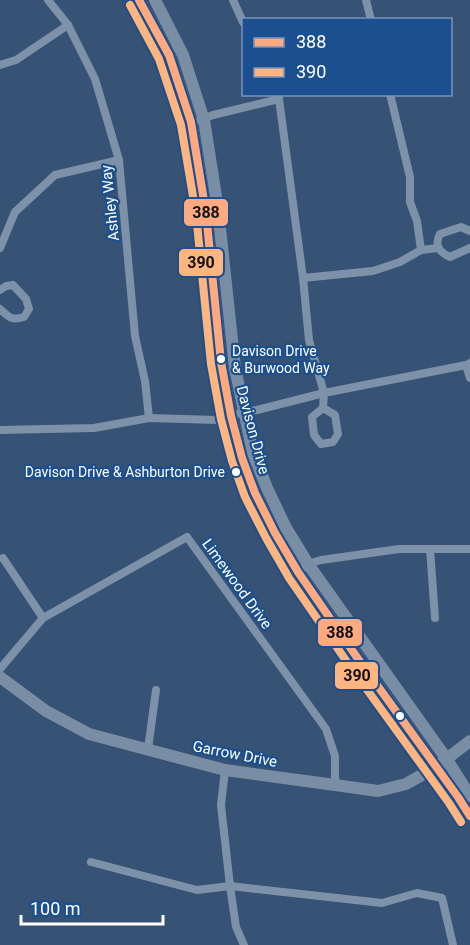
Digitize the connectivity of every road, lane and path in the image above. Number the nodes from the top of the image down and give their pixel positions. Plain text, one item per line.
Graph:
1 (48, 0) edge
2 (139, 0) edge
3 (155, 0) edge
4 (233, 0) edge
5 (366, 0) edge
6 (370, 18) edge
7 (242, 20) edge
8 (68, 26) junction
9 (0, 65) edge
10 (390, 96) edge
11 (278, 97) edge
12 (204, 120) junction
13 (191, 122) junction
14 (119, 160) junction
15 (470, 231) edge
16 (438, 248) junction
17 (470, 248) edge
18 (0, 249) edge
19 (420, 250) junction
20 (303, 278) junction
21 (0, 290) edge
22 (0, 309) edge
23 (468, 364) edge
24 (470, 378) edge
25 (324, 393) junction
26 (323, 408) dead end
27 (237, 414) junction
28 (149, 418) junction
29 (0, 430) edge
30 (430, 549) junction
31 (470, 549) edge
32 (3, 558) dead end
33 (303, 568) junction
34 (43, 618) junction
35 (435, 618) dead end
36 (0, 669) edge
37 (0, 677) edge
38 (156, 690) dead end
39 (470, 741) edge
40 (148, 749) junction
41 (446, 758) junction
42 (436, 767) junction
43 (225, 770) junction
44 (335, 786) junction
45 (470, 796) edge
46 (470, 816) edge
47 (91, 862) dead end
48 (230, 886) junction
49 (244, 945) edge
50 (453, 945) edge

1 - 8 street, Ashley Way
2 - 13 main road, Davison Drive
3 - 12 main road, Davison Drive
4 - 7 street
5 - 6 street
8 - 9 street
8 - 14 street, Ashley Way
10 - 19 street
11 - 12 street
11 - 20 street
12 - 13 street
12 - 27 main road, Davison Drive
13 - 27 main road, Davison Drive
14 - 18 street
14 - 28 street, Ashley Way
15 - 16 street
16 - 17 street
16 - 19 street
19 - 20 street
20 - 25 street
21 - 22 street
23 - 24 street
23 - 25 street
25 - 26 street
25 - 27 street
27 - 28 street
27 - 33 main road, Davison Drive
28 - 29 street
30 - 31 street
30 - 33 street
30 - 35 street
32 - 34 street
33 - 41 main road, Davison Drive
33 - 42 main road, Davison Drive
34 - 36 street, Limewood Drive
34 - 44 street, Limewood Drive
37 - 40 main road, Garrow Drive
38 - 40 street
39 - 41 main road, Garrow Drive
40 - 43 main road, Garrow Drive
41 - 42 main road, Garrow Drive
41 - 45 main road, Davison Drive
42 - 44 main road, Garrow Drive
42 - 46 main road, Davison Drive
43 - 44 main road, Garrow Drive
43 - 48 street
47 - 48 street
48 - 49 street
48 - 50 street

